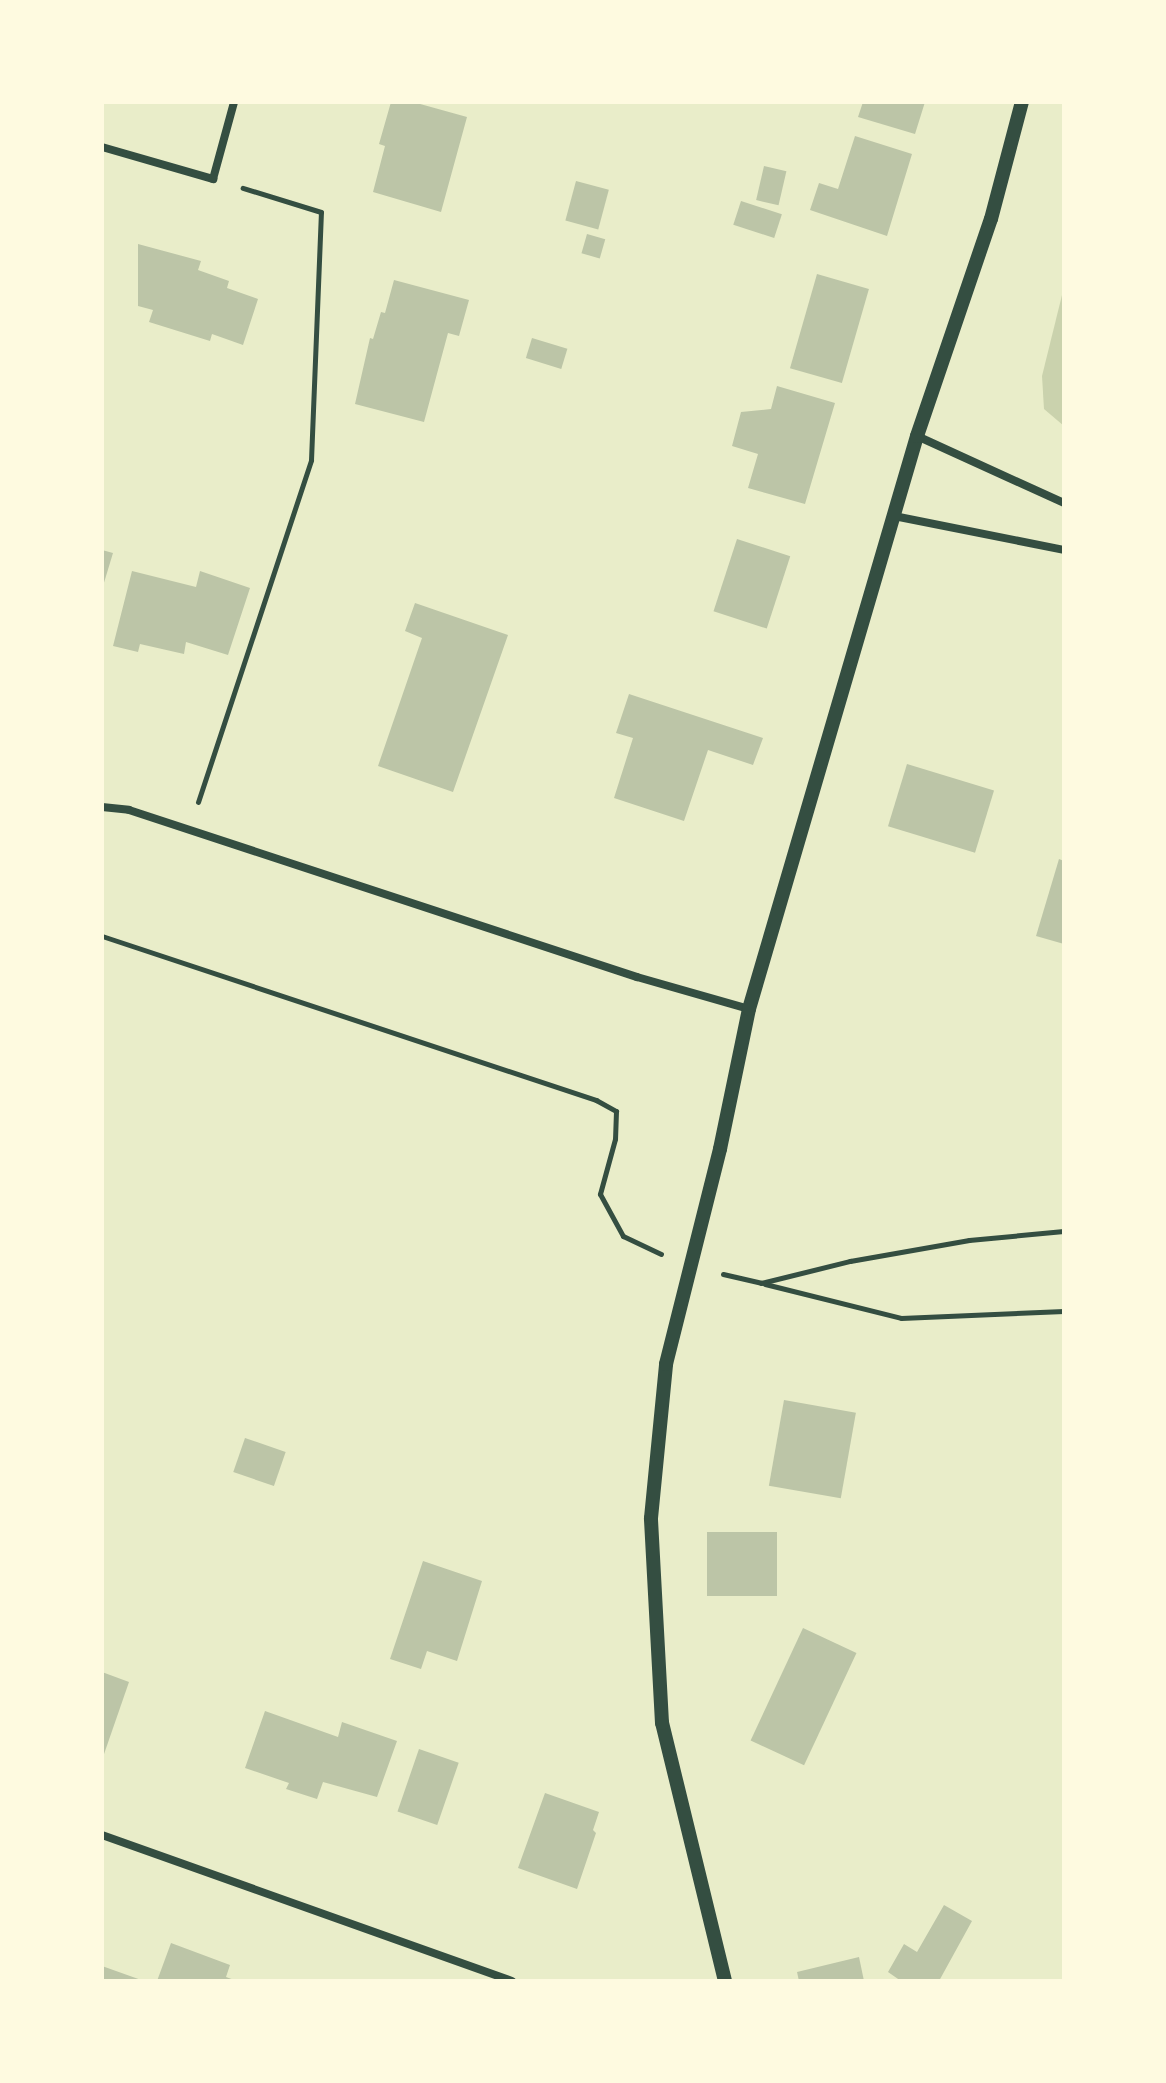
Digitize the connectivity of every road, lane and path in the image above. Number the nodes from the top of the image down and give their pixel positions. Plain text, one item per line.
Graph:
1 (234, 102) edge
2 (1022, 102) edge
3 (102, 147) edge
4 (213, 179) junction
5 (917, 436) junction
6 (1064, 503) edge
7 (894, 516) junction
8 (1064, 550) edge
9 (102, 807) edge
10 (189, 830) junction
11 (102, 936) edge
12 (749, 1009) junction
13 (1064, 1231) edge
14 (689, 1267) junction
15 (761, 1283) junction
16 (1064, 1311) edge
17 (102, 1835) edge
18 (512, 1981) edge
19 (725, 1981) edge

1 - 4 street
2 - 5 street
3 - 4 street
4 - 10 path
5 - 6 street
5 - 7 street
7 - 8 street
7 - 12 street
9 - 10 street
10 - 12 street
11 - 14 path
12 - 14 street
13 - 15 path
14 - 15 path
14 - 19 street
15 - 16 path
17 - 18 street

